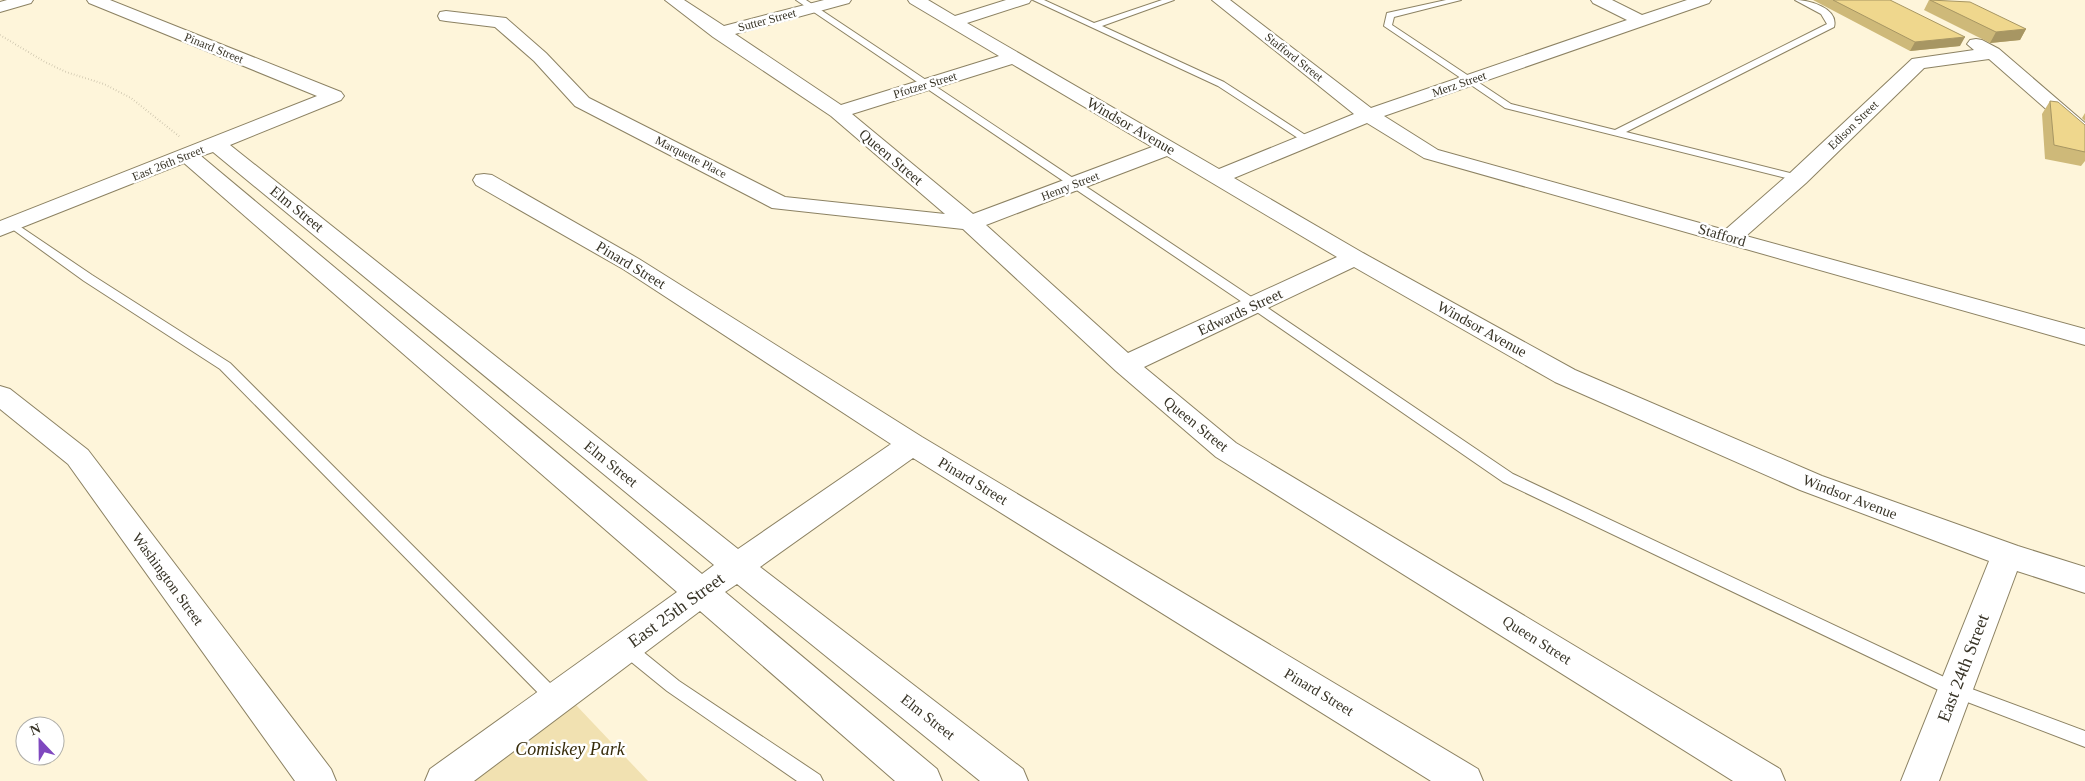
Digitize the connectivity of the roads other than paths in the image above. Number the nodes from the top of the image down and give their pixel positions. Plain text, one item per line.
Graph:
1 (25, 0) edge
2 (94, 0) edge
3 (673, 0) edge
4 (843, 0) edge
5 (916, 0) edge
6 (1023, 0) edge
7 (1037, 0) edge
8 (1170, 0) edge
9 (1220, 0) edge
10 (1457, 0) edge
11 (1599, 0) edge
12 (1703, 0) edge
13 (1799, 0) edge
14 (806, 4) edge
15 (0, 7) edge
16 (446, 16) dead end
17 (1641, 21) junction
18 (953, 22) junction
19 (1094, 26) junction
20 (719, 33) junction
21 (1957, 35) edge
22 (1993, 53) junction
23 (1012, 58) junction
24 (1468, 80) junction
25 (925, 85) junction
26 (334, 96) joint
27 (838, 112) junction
28 (1368, 115) junction
29 (1616, 133) junction
30 (2085, 133) edge
31 (1308, 140) junction
32 (216, 144) junction
33 (1170, 148) junction
34 (188, 156) junction
35 (1218, 177) junction
36 (1798, 178) junction
37 (484, 180) dead end
38 (1074, 184) junction
39 (970, 223) junction
40 (6, 226) edge
41 (1731, 238) junction
42 (1356, 258) junction
43 (1255, 305) junction
44 (2085, 337) edge
45 (1125, 365) junction
46 (0, 394) edge
47 (912, 444) junction
48 (2007, 555) junction
49 (737, 566) junction
50 (2085, 580) edge
51 (702, 591) junction
52 (625, 647) junction
53 (1955, 690) junction
54 (555, 699) junction
55 (2085, 739) edge
56 (317, 781) edge
57 (444, 781) edge
58 (813, 781) edge
59 (923, 781) edge
60 (1009, 781) edge
61 (1464, 781) edge
62 (1766, 781) edge
63 (1920, 781) edge

1 - 15 street
2 - 26 street, Pinard Street
3 - 20 street, Queen Street
4 - 14 street, Sutter Street
5 - 18 street, Windsor Avenue
6 - 18 street
7 - 19 lane
8 - 19 lane
9 - 28 street, Stafford Street
10 - 24 lane
11 - 17 street
12 - 17 street, Merz Street
13 - 29 lane
14 - 20 street, Sutter Street
14 - 25 lane
16 - 39 street, Marquette Place
17 - 24 street, Merz Street
18 - 23 street, Windsor Avenue
19 - 31 lane
20 - 27 street, Queen Street
21 - 22 street
22 - 30 street
22 - 36 street, Edison Street
23 - 25 street, Pfotzer Street
23 - 33 street, Windsor Avenue
24 - 28 street, Merz Street
24 - 29 lane
25 - 27 street, Pfotzer Street
25 - 38 lane
26 - 32 street, East 26th Street
27 - 39 street, Queen Street
28 - 31 street, Merz Street
28 - 41 street, Stafford
29 - 36 lane
31 - 35 street, Merz Street
32 - 34 street, East 26th Street
32 - 49 street, Elm Street
33 - 35 street, Windsor Avenue
33 - 38 street, Henry Street
34 - 40 street, East 26th Street
34 - 51 street, Elm Street
35 - 42 street, Windsor Avenue
36 - 41 street, Edison Street
37 - 47 street, Pinard Street
38 - 39 street, Henry Street
38 - 43 lane
39 - 45 street, Queen Street
40 - 54 lane
41 - 44 street, Stafford
42 - 43 street, Edwards Street
42 - 48 street, Windsor Avenue
43 - 45 street, Edwards Street
43 - 53 lane
45 - 62 street, Queen Street
46 - 56 street, Washington Street
47 - 49 street, East 25th Street
47 - 61 street, Pinard Street
48 - 50 street, Windsor Avenue
48 - 53 street, East 24th Street
49 - 51 street, East 25th Street
49 - 60 street, Elm Street
51 - 52 street, East 25th Street
51 - 59 street, Elm Street
52 - 54 street, East 25th Street
52 - 58 lane
53 - 55 lane
53 - 63 street, East 24th Street
54 - 57 street, East 25th Street

